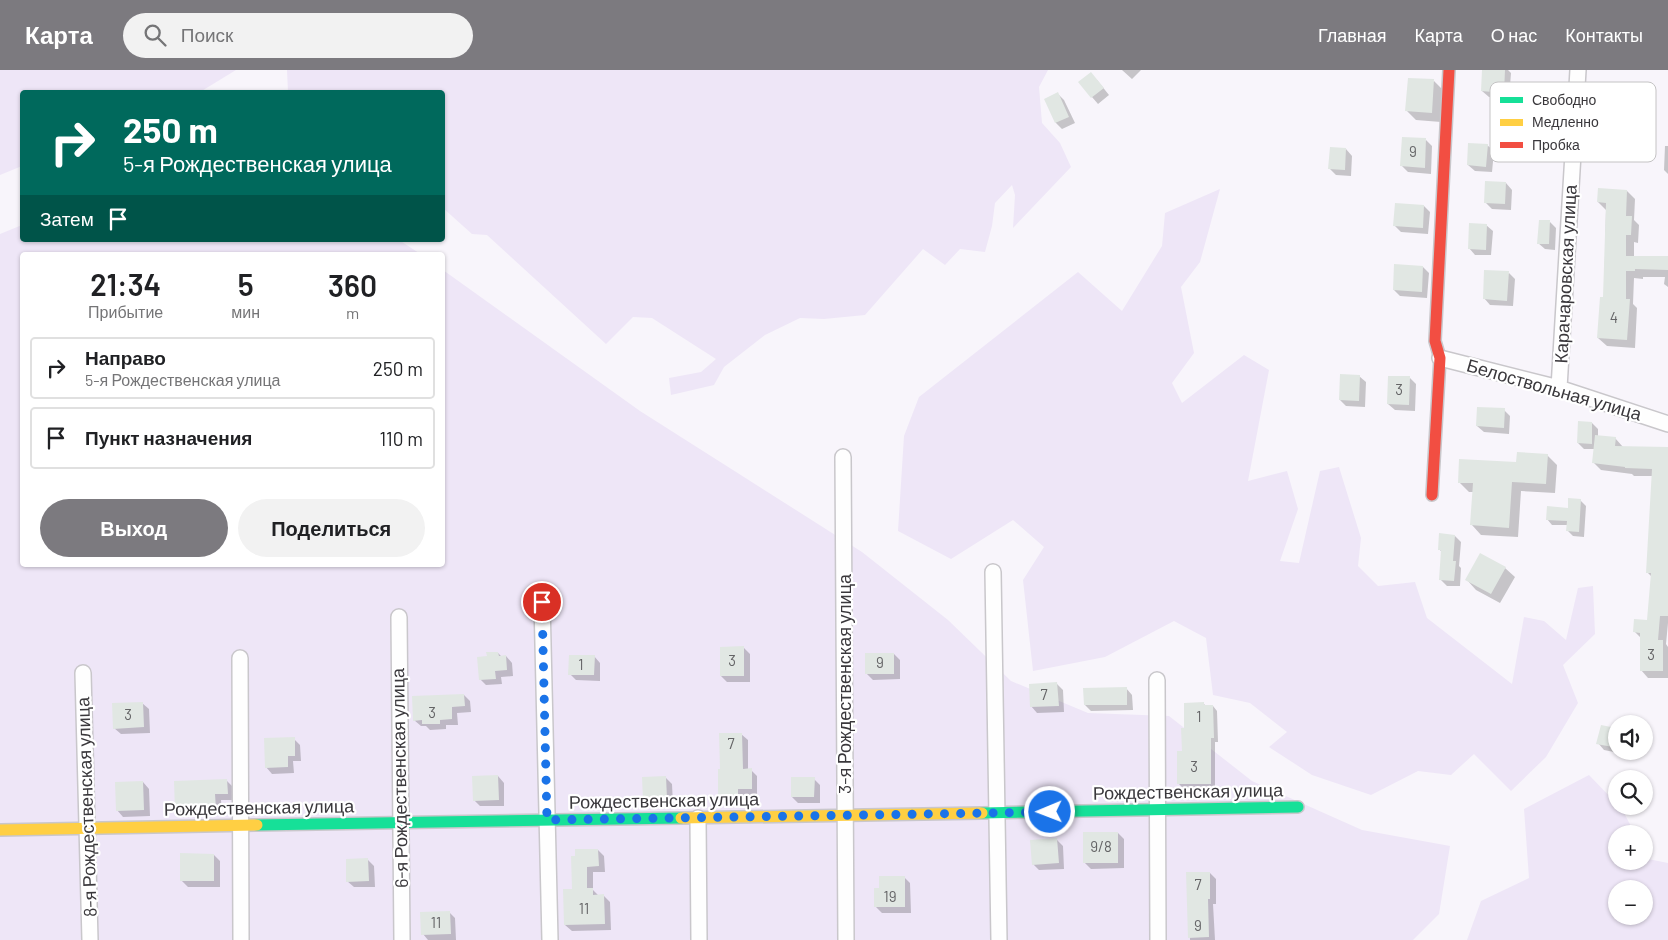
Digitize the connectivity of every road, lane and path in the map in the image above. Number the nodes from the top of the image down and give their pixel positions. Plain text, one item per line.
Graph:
1 (1450, 70) edge
2 (1573, 162) edge
3 (1440, 358) junction
4 (1559, 388) junction
5 (1668, 424) edge
6 (843, 457) dead end
7 (1432, 495) dead end
8 (992, 572) dead end
9 (542, 602) dead end
10 (399, 617) dead end
11 (240, 658) dead end
12 (83, 673) dead end
13 (1157, 680) dead end
14 (1298, 807) dead end
15 (1157, 810) junction
16 (997, 812) junction
17 (846, 815) junction
18 (698, 818) junction
19 (547, 820) junction
20 (401, 823) junction
21 (241, 825) junction
22 (86, 828) junction
23 (0, 830) edge
24 (90, 940) edge
25 (241, 940) edge
26 (402, 940) edge
27 (550, 940) edge
28 (699, 940) edge
29 (846, 940) edge
30 (999, 940) edge
31 (1158, 940) edge

1 - 3 street
2 - 4 street, Карачаровская улица
3 - 4 street, Белоствольная улица
3 - 7 street
4 - 5 street, Белоствольная улица
6 - 17 street, 3-я Рождественская улица
8 - 16 street
9 - 19 street
10 - 20 street, 6-я Рождественская улица
11 - 21 street
12 - 22 street, 8-я Рождественская улица
13 - 15 street
14 - 15 street, Рождественская улица
15 - 16 street, Рождественская улица
15 - 31 street
16 - 17 street, Рождественская улица
16 - 30 street
17 - 18 street, Рождественская улица
17 - 29 street, 3-я Рождественская улица
18 - 19 street, Рождественская улица
18 - 28 street
19 - 20 street, Рождественская улица
19 - 27 street
20 - 21 street, Рождественская улица
20 - 26 street, 6-я Рождественская улица
21 - 22 street, Рождественская улица
21 - 25 street
22 - 23 street, Рождественская улица
22 - 24 street, 8-я Рождественская улица

